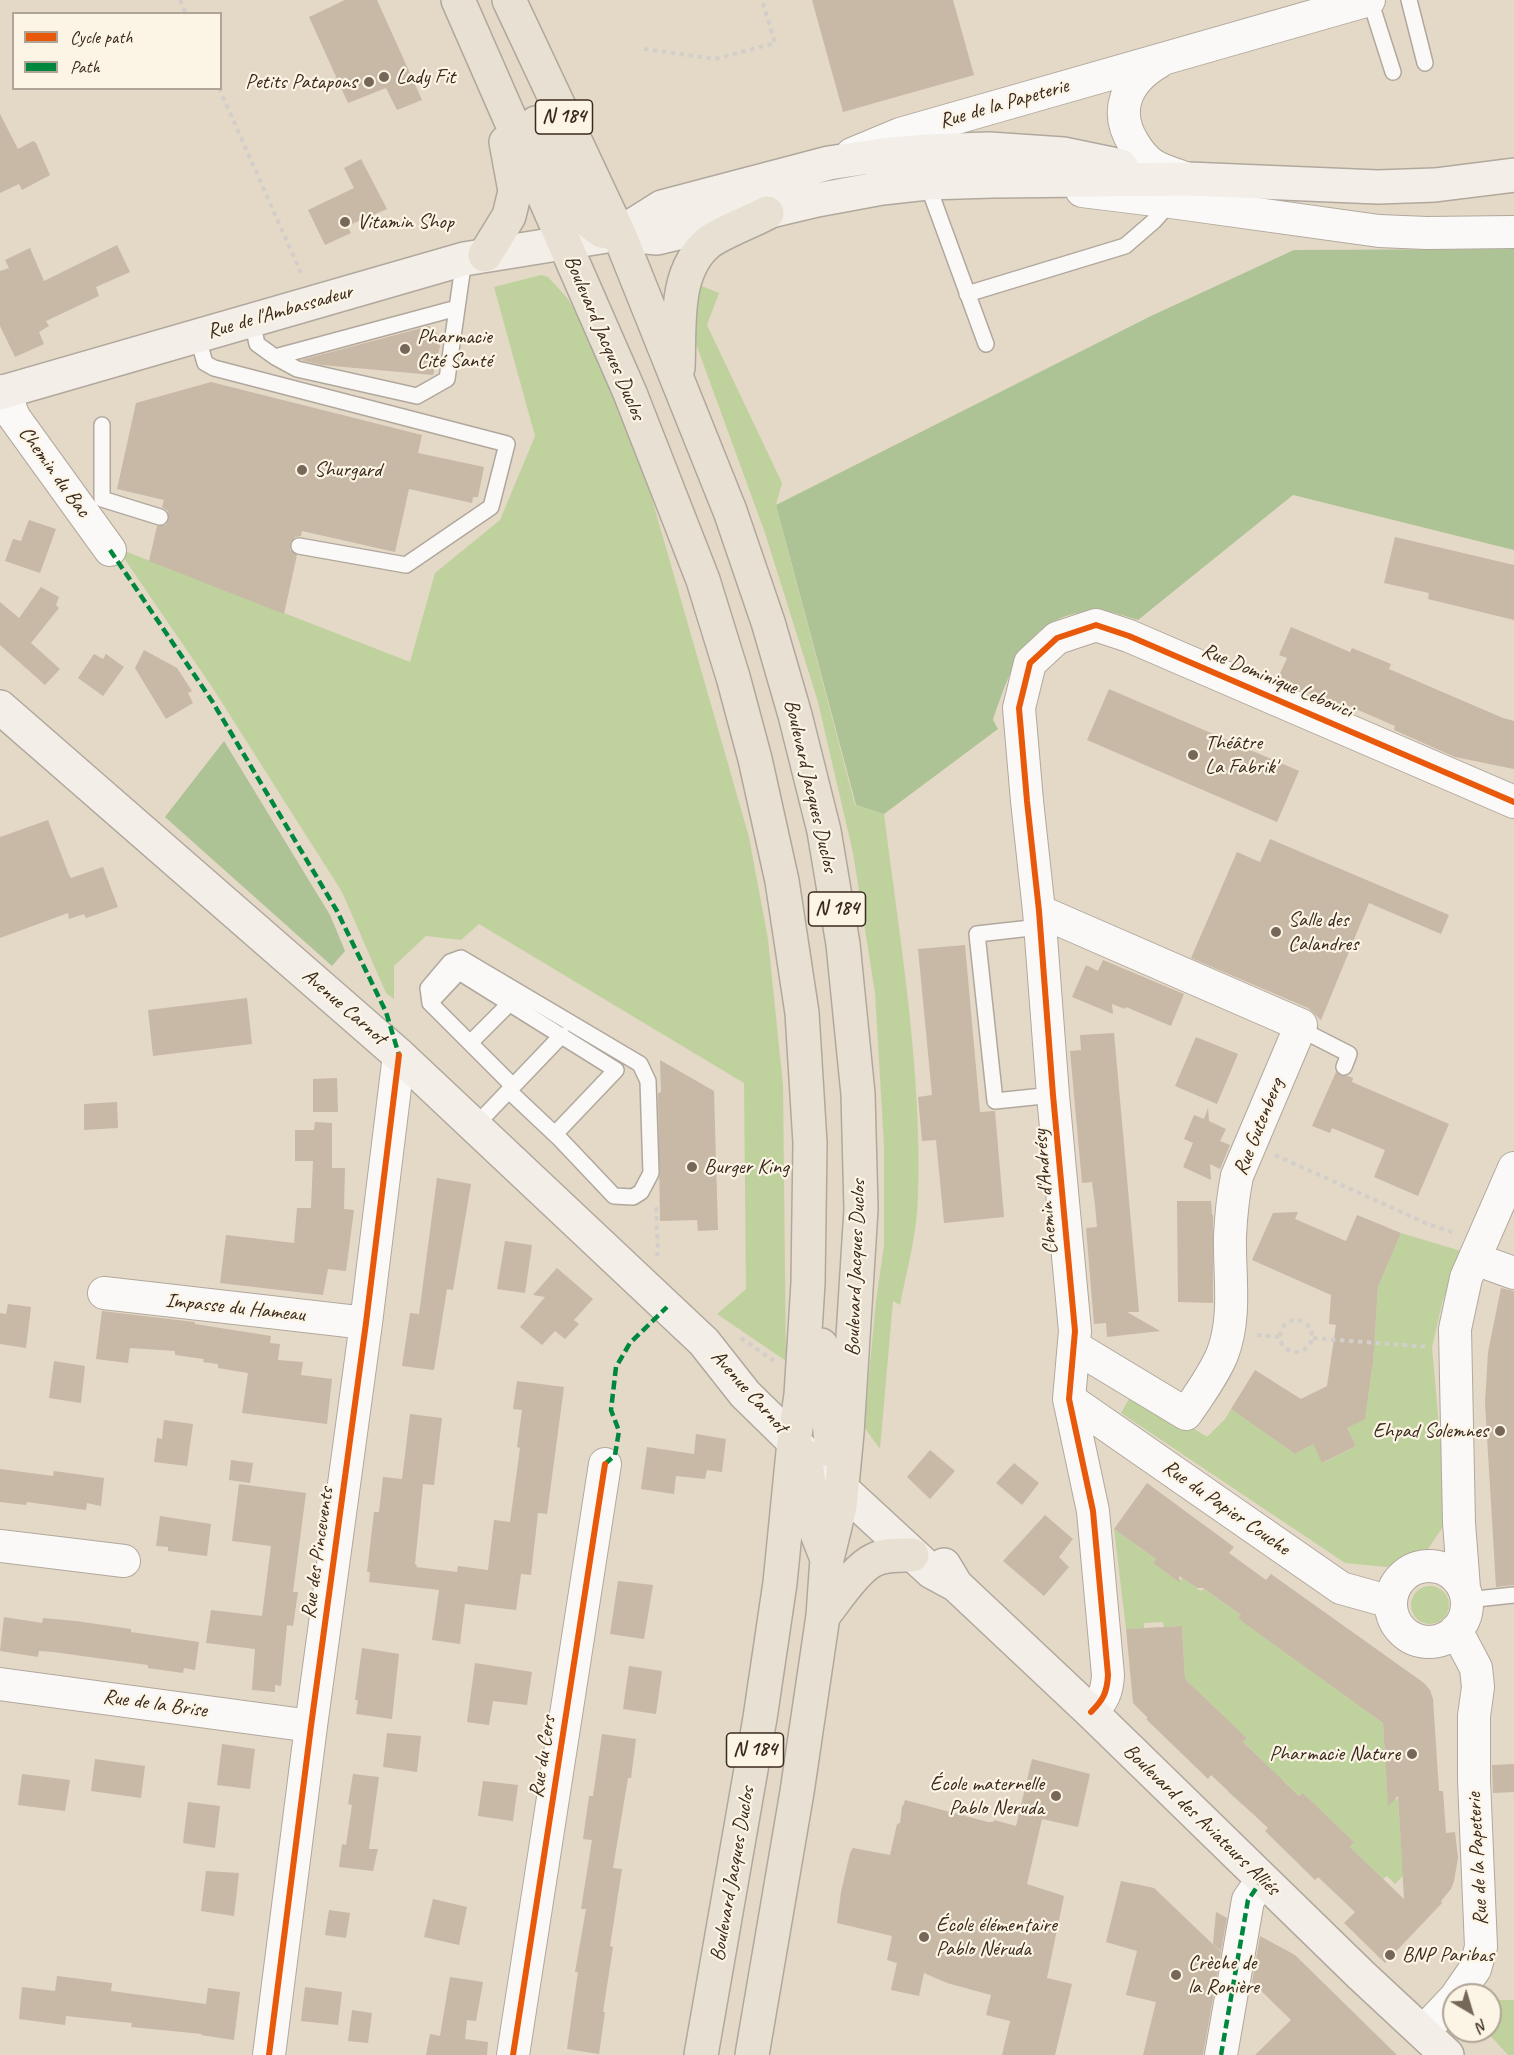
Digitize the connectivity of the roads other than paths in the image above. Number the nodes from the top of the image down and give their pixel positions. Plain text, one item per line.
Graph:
1 (458, 0) edge
2 (509, 0) edge
3 (1370, 0) edge
4 (1409, 0) edge
5 (1182, 53) junction
6 (1425, 63) dead end
7 (1393, 72) dead end
8 (497, 87) junction
9 (829, 163) junction
10 (1514, 175) edge
11 (927, 183) junction
12 (1179, 190) junction
13 (767, 213) junction
14 (1514, 232) edge
15 (619, 234) junction
16 (563, 243) junction
17 (474, 257) junction
18 (967, 294) junction
19 (457, 308) junction
20 (252, 321) junction
21 (197, 335) junction
22 (986, 344) dead end
23 (275, 357) junction
24 (677, 376) junction
25 (2, 392) edge
26 (102, 425) dead end
27 (160, 517) dead end
28 (299, 546) dead end
29 (110, 550) dead end
30 (1030, 663) joint
31 (0, 707) edge
32 (1514, 802) edge
33 (1040, 919) junction
34 (430, 1003) junction
35 (510, 1003) junction
36 (1299, 1029) junction
37 (562, 1035) junction
38 (470, 1043) junction
39 (399, 1054) junction
40 (1344, 1067) dead end
41 (511, 1089) junction
42 (1053, 1095) junction
43 (475, 1126) junction
44 (555, 1134) junction
45 (1514, 1168) edge
46 (1475, 1259) junction
47 (1514, 1273) edge
48 (104, 1293) dead end
49 (806, 1310) junction
50 (366, 1323) junction
51 (1075, 1347) junction
52 (1069, 1399) junction
53 (819, 1453) junction
54 (605, 1464) dead end
55 (1459, 1523) junction
56 (0, 1546) edge
57 (912, 1555) junction
58 (827, 1559) junction
59 (124, 1561) dead end
60 (1424, 1566) junction
61 (956, 1584) junction
62 (1465, 1594) junction
63 (1514, 1595) edge
64 (1391, 1602) junction
65 (822, 1616) junction
66 (1444, 1636) junction
67 (0, 1683) edge
68 (1091, 1712) junction
69 (310, 1726) junction
70 (1262, 1880) junction
71 (1465, 1983) edge
72 (1442, 2012) edge
73 (1423, 2032) junction
74 (269, 2055) edge
75 (513, 2055) edge
76 (701, 2055) edge
77 (752, 2055) edge
78 (1221, 2055) edge
79 (1447, 2055) edge

1 - 8 main road, N 184
2 - 15 main road, N 184
3 - 5 street, Rue de la Papeterie
3 - 7 lane
4 - 6 lane
5 - 9 street, Rue de la Papeterie
5 - 12 street, Rue de la Papeterie
8 - 15 main road, N 184
8 - 16 main road, N 184
8 - 17 main road
9 - 12 main road
9 - 15 main road
10 - 12 main road
11 - 12 main road
11 - 13 main road
11 - 18 lane
12 - 14 street, Rue de la Papeterie
12 - 18 lane
13 - 15 main road
13 - 24 main road
15 - 16 main road, Rue de l'Ambassadeur
15 - 24 main road, N 184
16 - 17 main road, Rue de l'Ambassadeur
16 - 49 main road, Boulevard Jacques Duclos / N 184
17 - 19 lane
17 - 20 main road, Rue de l'Ambassadeur
18 - 22 lane
19 - 23 lane
19 - 23 lane
20 - 21 main road, Rue de l'Ambassadeur
20 - 23 lane
21 - 25 main road, Rue de l'Ambassadeur
21 - 28 lane
24 - 53 main road, Boulevard Jacques Duclos / N 184
25 - 29 street, Chemin du Bac
26 - 27 lane
30 - 32 street, Rue Dominique Lebovici
30 - 33 street, Chemin d'Andrésy
31 - 39 main road, Avenue Carnot
33 - 36 street
33 - 42 street, Chemin d'Andrésy
33 - 42 lane
34 - 35 lane
34 - 38 lane
34 - 44 lane
35 - 37 lane
35 - 38 lane
36 - 40 lane
36 - 51 street, Rue Gutenberg
37 - 41 lane
37 - 44 lane
38 - 41 lane
39 - 43 main road, Avenue Carnot
39 - 50 street, Rue des Pincevents
41 - 43 lane
41 - 44 lane
42 - 51 street, Chemin d'Andrésy
43 - 53 main road, Avenue Carnot
45 - 46 street
46 - 47 street
46 - 55 street
48 - 50 street, Impasse du Hameau
49 - 53 main road, N 184
49 - 53 main road, N 184
50 - 69 street, Rue des Pincevents
51 - 52 street, Chemin d'Andrésy
52 - 64 street, Rue du Papier Couche
52 - 68 street, Chemin d'Andrésy
53 - 57 main road, Boulevard des Aviateurs Alliés
53 - 58 main road, N 184
53 - 58 main road, Boulevard Jacques Duclos / N 184
53 - 61 main road, Boulevard des Aviateurs Alliés
53 - 76 main road, Boulevard Jacques Duclos / N 184
54 - 75 street, Rue du Cers
55 - 60 street
55 - 62 street
56 - 59 street
57 - 61 main road, Boulevard des Aviateurs Alliés
57 - 65 main road
58 - 65 main road, Boulevard Jacques Duclos / N 184
60 - 62 street
60 - 64 street
61 - 68 main road, Boulevard des Aviateurs Alliés
62 - 63 lane
62 - 66 street
64 - 66 street
65 - 77 main road, Boulevard Jacques Duclos / N 184
66 - 71 street, Rue de la Papeterie
67 - 69 street, Rue de la Brise
68 - 70 main road, Boulevard des Aviateurs Alliés
69 - 74 street, Rue des Pincevents
70 - 73 main road, Boulevard des Aviateurs Alliés
70 - 78 street
72 - 73 street
73 - 79 main road, Boulevard des Aviateurs Alliés

